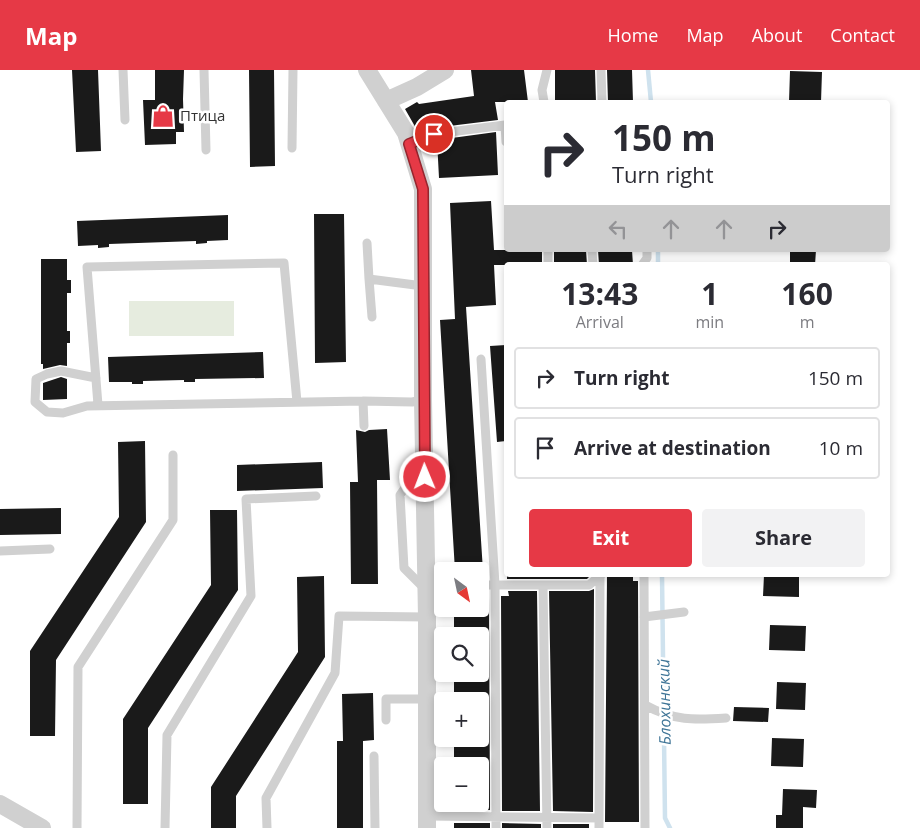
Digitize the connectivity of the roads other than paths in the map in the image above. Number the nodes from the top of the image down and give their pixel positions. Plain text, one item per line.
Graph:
1 (123, 70) edge
2 (204, 70) edge
3 (294, 70) edge
4 (367, 70) edge
5 (445, 70) edge
6 (547, 70) edge
7 (601, 70) edge
8 (544, 100) edge
9 (602, 100) edge
10 (386, 101) junction
11 (125, 120) dead end
12 (504, 125) edge
13 (409, 144) junction
14 (292, 148) dead end
15 (206, 150) dead end
16 (367, 242) dead end
17 (369, 279) junction
18 (423, 286) junction
19 (372, 318) dead end
20 (481, 359) dead end
21 (96, 378) junction
22 (423, 400) junction
23 (297, 402) junction
24 (362, 402) junction
25 (98, 405) junction
26 (364, 426) dead end
27 (173, 455) dead end
28 (424, 459) junction
29 (316, 496) dead end
30 (50, 549) dead end
31 (0, 551) edge
32 (598, 577) edge
33 (600, 577) edge
34 (644, 577) edge
35 (547, 581) edge
36 (489, 585) edge
37 (495, 585) junction
38 (432, 587) edge
39 (684, 612) dead end
40 (648, 616) junction
41 (427, 617) junction
42 (427, 699) junction
43 (644, 706) junction
44 (726, 718) dead end
45 (386, 720) dead end
46 (374, 756) dead end
47 (0, 804) edge
48 (496, 818) junction
49 (547, 818) junction
50 (599, 818) junction
51 (427, 822) edge
52 (42, 828) edge
53 (77, 828) edge
54 (165, 828) edge
55 (267, 828) edge
56 (374, 828) edge
57 (496, 828) edge
58 (547, 828) edge
59 (599, 828) edge
60 (645, 828) edge

1 - 11 lane
2 - 15 lane
3 - 14 lane
4 - 10 street
5 - 10 street
6 - 8 lane
7 - 9 lane
10 - 13 street
12 - 13 lane
13 - 18 street
16 - 17 lane
17 - 18 lane
17 - 19 lane
18 - 22 street
20 - 37 lane
21 - 23 lane
21 - 25 lane
21 - 25 lane
22 - 24 lane
22 - 28 street
23 - 24 lane
23 - 25 lane
24 - 26 lane
27 - 53 lane
28 - 38 street
28 - 38 lane
29 - 54 lane
30 - 31 lane
32 - 35 lane
33 - 50 lane
34 - 40 lane
35 - 37 lane
35 - 49 lane
36 - 37 lane
37 - 48 lane
38 - 41 street
39 - 40 lane
40 - 43 lane
41 - 42 street
41 - 55 lane
42 - 45 lane
42 - 51 street
43 - 44 lane
43 - 60 lane
46 - 56 lane
47 - 52 street
48 - 49 lane
48 - 51 lane
48 - 57 lane
49 - 50 lane
49 - 58 lane
50 - 59 lane

